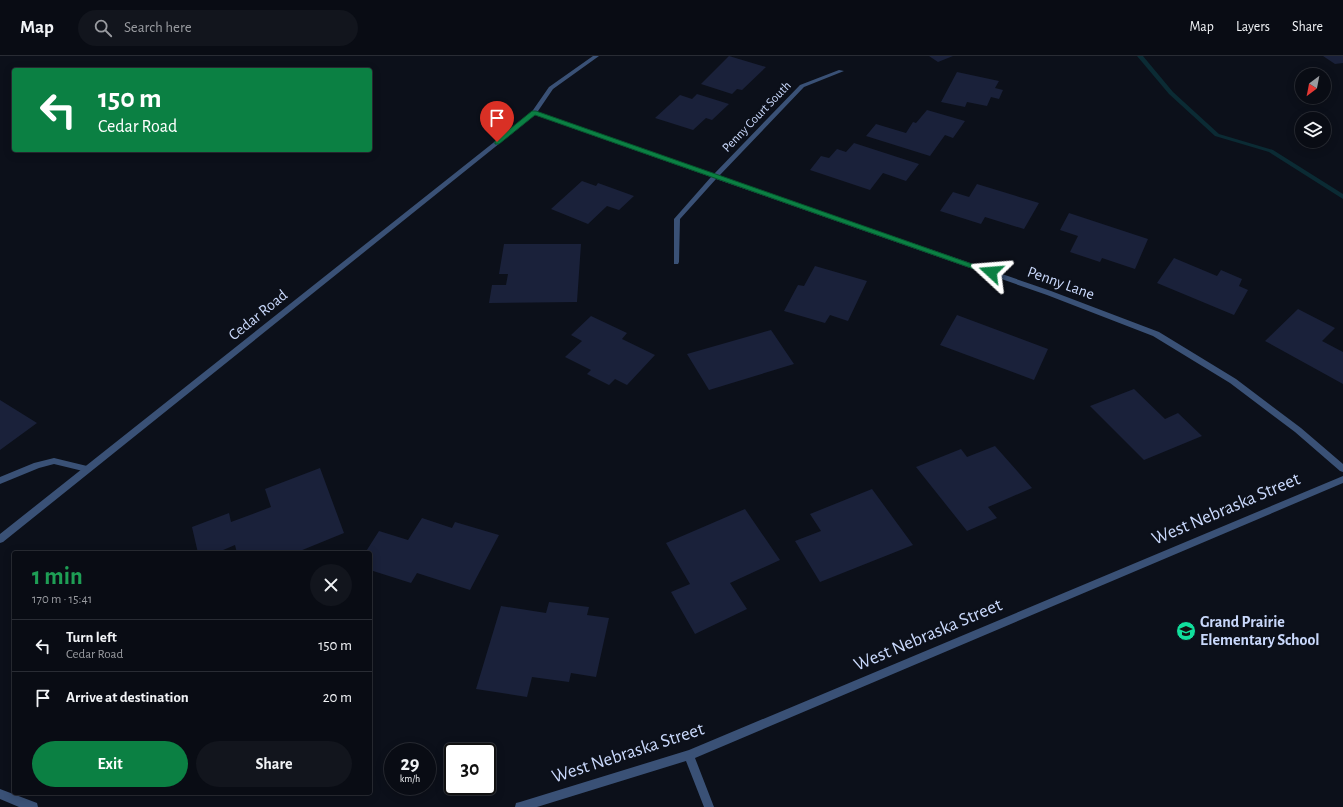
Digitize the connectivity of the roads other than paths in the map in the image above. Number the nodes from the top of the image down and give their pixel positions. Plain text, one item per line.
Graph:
1 (596, 56) edge
2 (841, 71) dead end
3 (534, 113) junction
4 (715, 176) junction
5 (676, 262) dead end
6 (88, 469) junction
7 (1343, 469) edge
8 (1343, 479) edge
9 (0, 481) edge
10 (0, 539) edge
11 (689, 755) junction
12 (0, 794) edge
13 (33, 807) edge
14 (520, 807) edge
15 (709, 807) edge

1 - 3 street, Cedar Road
2 - 4 street, Penny Court South
3 - 4 street, Penny Lane
3 - 6 street, Cedar Road
4 - 5 street, Penny Court South
4 - 7 street, Penny Lane
6 - 9 street
6 - 10 street, Cedar Road
8 - 11 street, West Nebraska Street
11 - 14 street, West Nebraska Street
11 - 15 street
12 - 13 street

